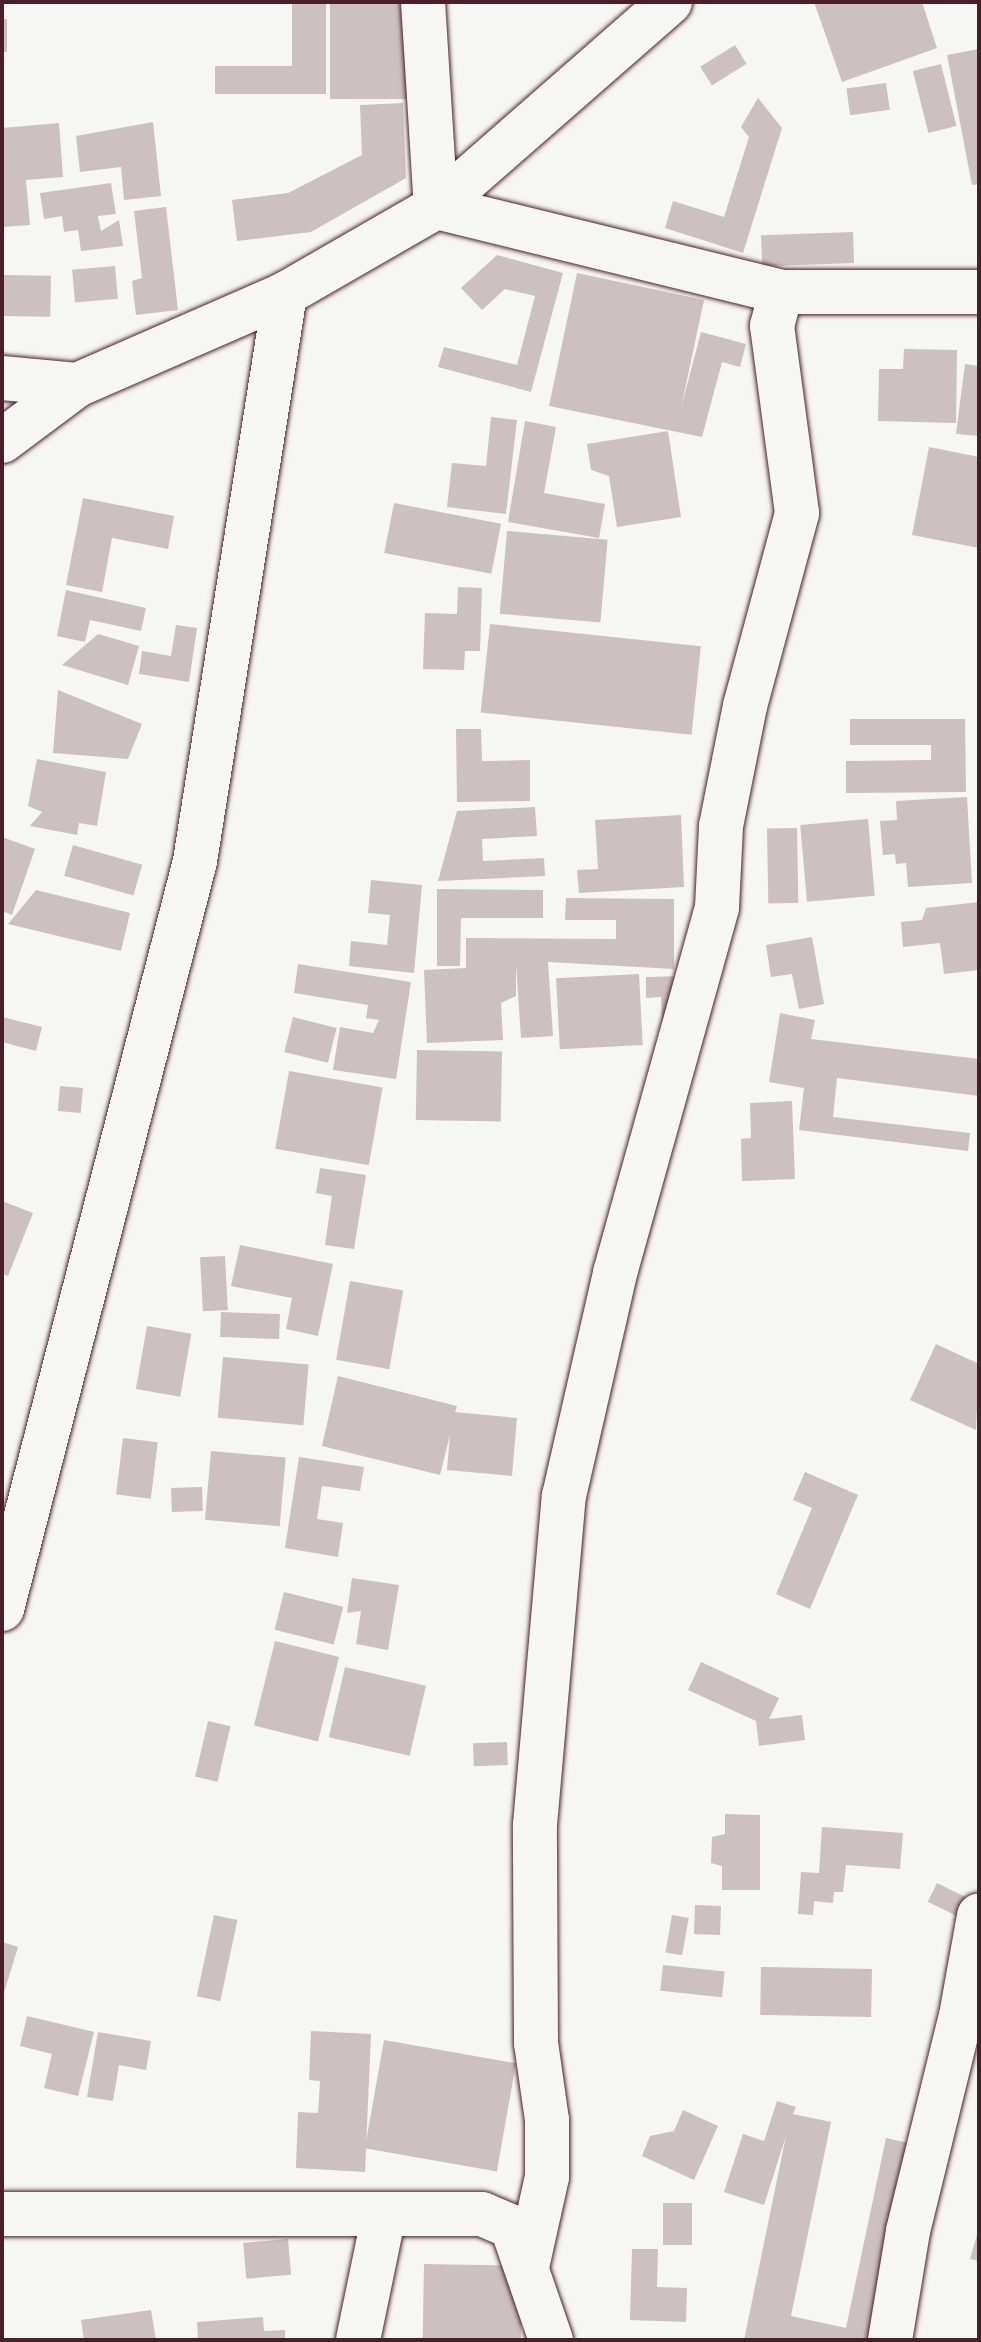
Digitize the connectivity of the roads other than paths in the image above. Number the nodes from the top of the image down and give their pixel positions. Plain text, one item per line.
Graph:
1 (423, 2) edge
2 (670, 2) edge
3 (436, 207) junction
4 (781, 292) junction
5 (979, 292) edge
6 (285, 294) junction
7 (2, 378) edge
8 (77, 385) junction
9 (2, 441) edge
10 (2, 1609) edge
11 (979, 1916) edge
12 (970, 2014) edge
13 (2, 2214) edge
14 (384, 2215) junction
15 (527, 2267) junction
16 (358, 2340) edge
17 (551, 2340) edge
18 (890, 2340) edge

1 - 3 street
2 - 3 street
3 - 4 street
3 - 6 street
4 - 5 street
4 - 15 street
6 - 8 street
6 - 10 street
7 - 8 street
8 - 9 street
11 - 12 street
12 - 18 street
13 - 14 street
14 - 15 street
14 - 16 street
15 - 17 street

